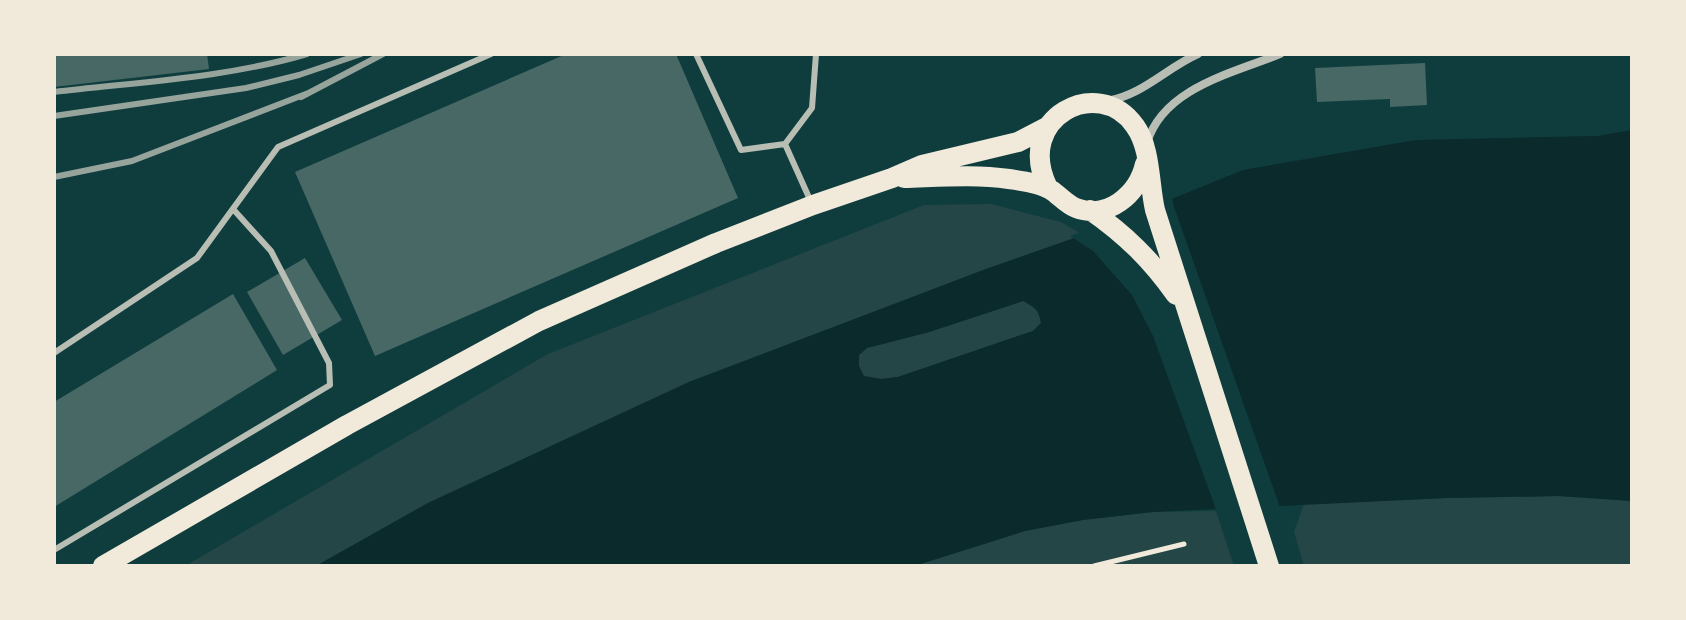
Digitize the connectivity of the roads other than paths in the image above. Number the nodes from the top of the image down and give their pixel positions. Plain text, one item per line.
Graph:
1 (491, 54) edge
2 (696, 54) edge
3 (816, 54) edge
4 (1198, 54) edge
5 (1280, 54) edge
6 (1097, 103) junction
7 (1047, 127) junction
8 (785, 144) junction
9 (1145, 155) junction
10 (892, 178) junction
11 (1048, 188) junction
12 (813, 205) junction
13 (233, 209) junction
14 (1090, 210) junction
15 (1188, 312) junction
16 (54, 353) edge
17 (54, 550) edge
18 (103, 566) edge
19 (1269, 566) edge

1 - 13 lane
2 - 8 lane
3 - 8 lane
4 - 6 street
5 - 9 street
6 - 7 main road
6 - 9 main road
7 - 10 main road
7 - 11 main road
8 - 12 lane
9 - 14 main road
9 - 15 main road
10 - 11 main road
10 - 12 main road
11 - 14 main road
12 - 18 main road
13 - 16 lane
13 - 17 lane
14 - 15 main road
15 - 19 main road

